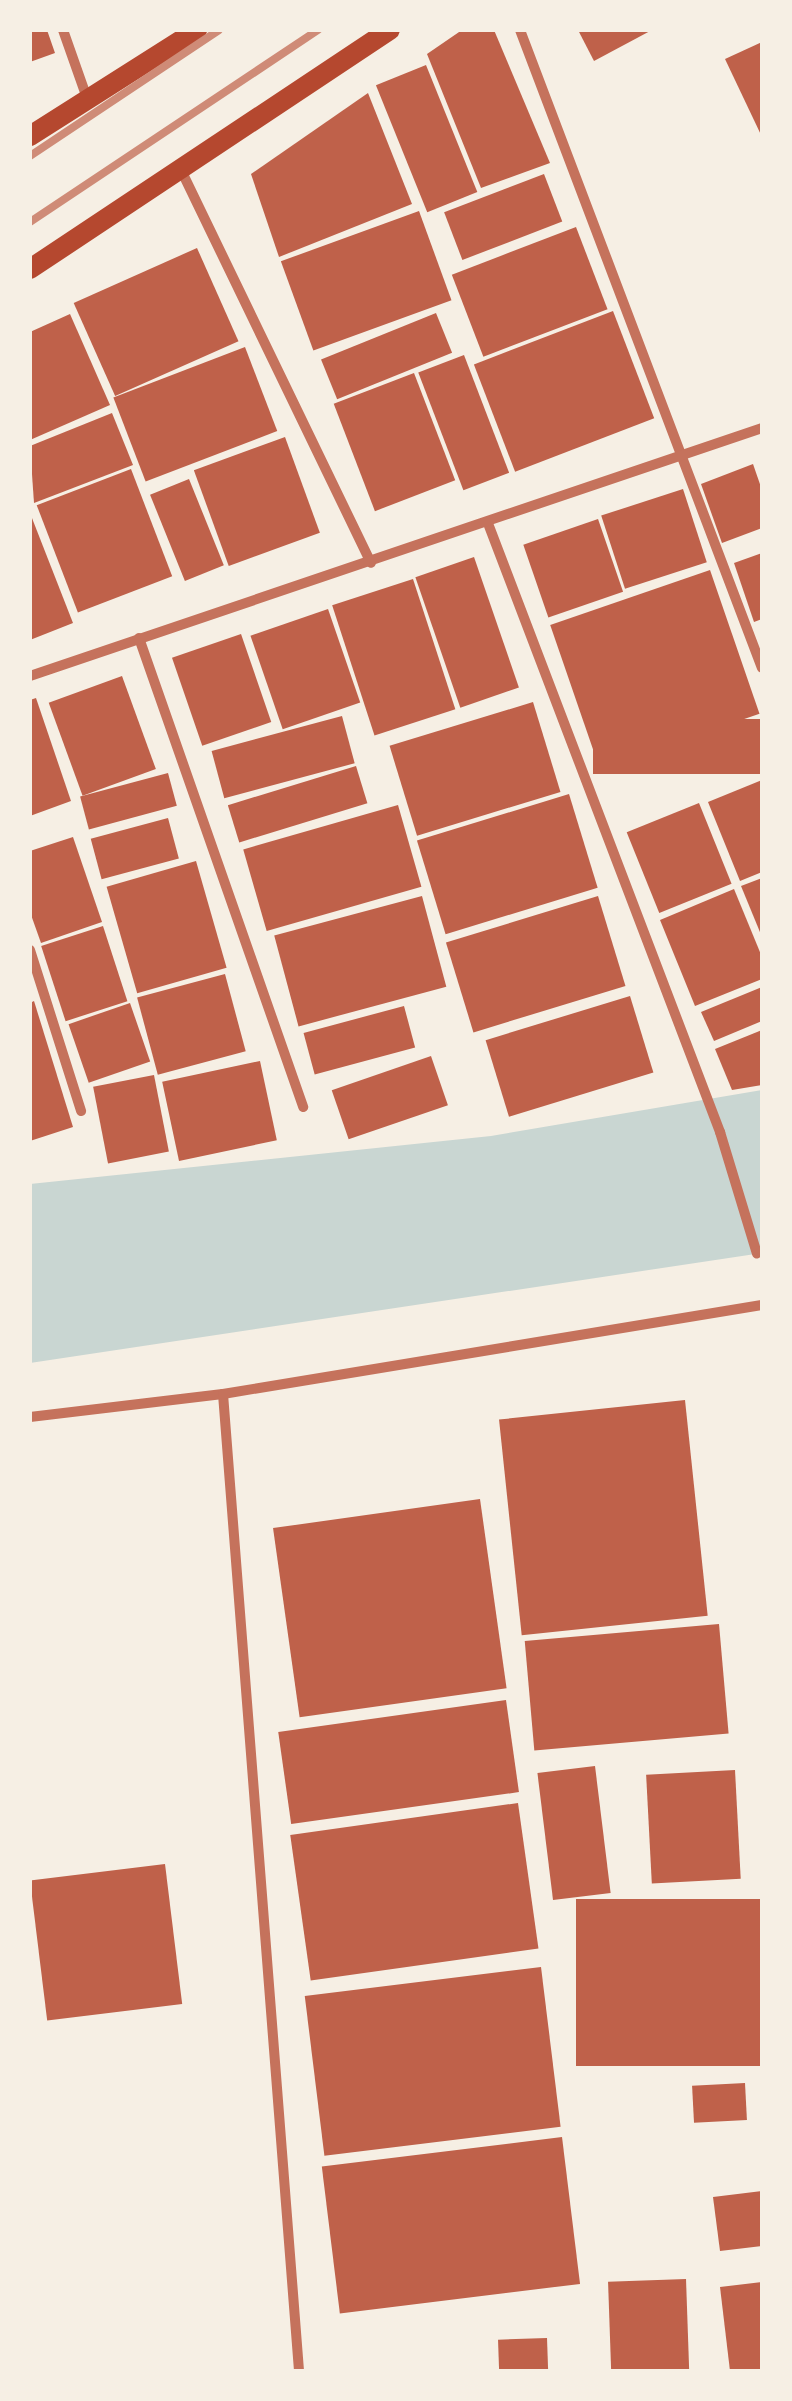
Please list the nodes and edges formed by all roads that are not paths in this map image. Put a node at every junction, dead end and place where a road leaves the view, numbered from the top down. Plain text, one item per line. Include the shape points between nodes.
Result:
1 (62, 30) edge
2 (197, 30) edge
3 (390, 30) edge
4 (520, 30) edge
5 (87, 98) junction
6 (30, 136) edge
7 (182, 172) junction
8 (30, 269) edge
9 (762, 428) edge
10 (682, 456) junction
11 (489, 526) junction
12 (371, 563) junction
13 (139, 638) junction
14 (762, 668) edge
15 (30, 676) edge
16 (30, 950) edge
17 (302, 1107) dead end
18 (81, 1111) dead end
19 (757, 1254) dead end
20 (762, 1306) edge
21 (224, 1394) junction
22 (30, 1417) edge
23 (299, 2371) edge

1 - 5 street
2 - 5 main road
3 - 7 main road
4 - 10 street
5 - 6 main road
7 - 8 main road
7 - 12 street
9 - 10 street
10 - 11 street
10 - 14 street
11 - 12 street
11 - 19 street via 720,1132
12 - 13 street
13 - 15 street
13 - 17 street
16 - 18 street
20 - 21 street
21 - 22 street
21 - 23 street

